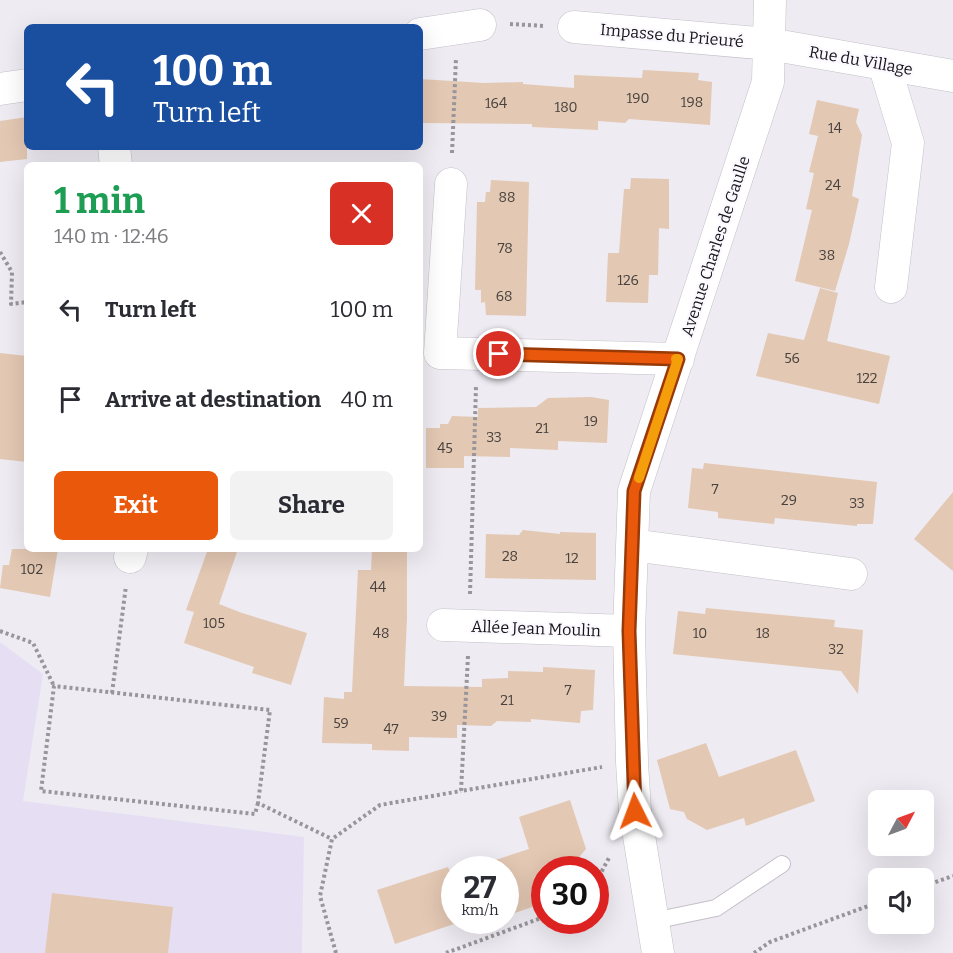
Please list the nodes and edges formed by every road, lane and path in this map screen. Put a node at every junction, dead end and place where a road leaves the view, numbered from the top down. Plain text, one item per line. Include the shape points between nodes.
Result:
1 (770, 0) edge
2 (469, 27) junction
3 (574, 27) joint
4 (423, 33) edge
5 (769, 44) junction
6 (884, 64) junction
7 (953, 76) edge
8 (24, 85) edge
9 (0, 89) edge
10 (451, 184) joint
11 (0, 252) edge
12 (891, 287) dead end
13 (24, 302) edge
14 (477, 354) junction
15 (678, 359) junction
16 (632, 545) junction
17 (131, 553) edge
18 (851, 574) dead end
19 (456, 625) junction
20 (0, 631) edge
21 (629, 631) junction
22 (54, 686) junction
23 (112, 693) junction
24 (632, 762) junction
25 (461, 790) junction
26 (258, 803) junction
27 (332, 839) junction
28 (782, 864) dead end
29 (953, 876) edge
30 (934, 883) edge
31 (868, 906) edge
32 (652, 921) junction
33 (531, 922) edge
34 (336, 953) edge
35 (446, 953) edge
36 (658, 953) edge
37 (754, 953) edge

1 - 5 street, Avenue Charles de Gaulle
2 - 3 path
2 - 4 street
2 - 10 path
3 - 5 street, Impasse du Prieuré
5 - 6 street, Rue du Village
5 - 15 street, Avenue Charles de Gaulle via 768,81
6 - 7 street, Rue du Village
6 - 12 street via 908,143
8 - 9 street
10 - 14 street via 440,353
11 - 13 path via 12,272 11,304
14 - 15 street
14 - 19 path
15 - 16 street, Avenue Charles de Gaulle via 634,491
16 - 18 street
16 - 21 street, Avenue Charles de Gaulle
17 - 23 path
19 - 21 street, Allée Jean Moulin
19 - 25 path
20 - 22 path via 33,643
21 - 24 street, Avenue Charles de Gaulle
22 - 23 path
22 - 26 path via 41,791 255,814
23 - 26 path via 270,710
24 - 25 path
24 - 32 street, Avenue Charles de Gaulle via 635,811
25 - 27 path via 380,805
26 - 27 path
27 - 34 path via 320,896
28 - 32 lane via 716,908
29 - 30 path
31 - 37 path via 770,942
32 - 36 street, Avenue Charles de Gaulle
33 - 35 path

